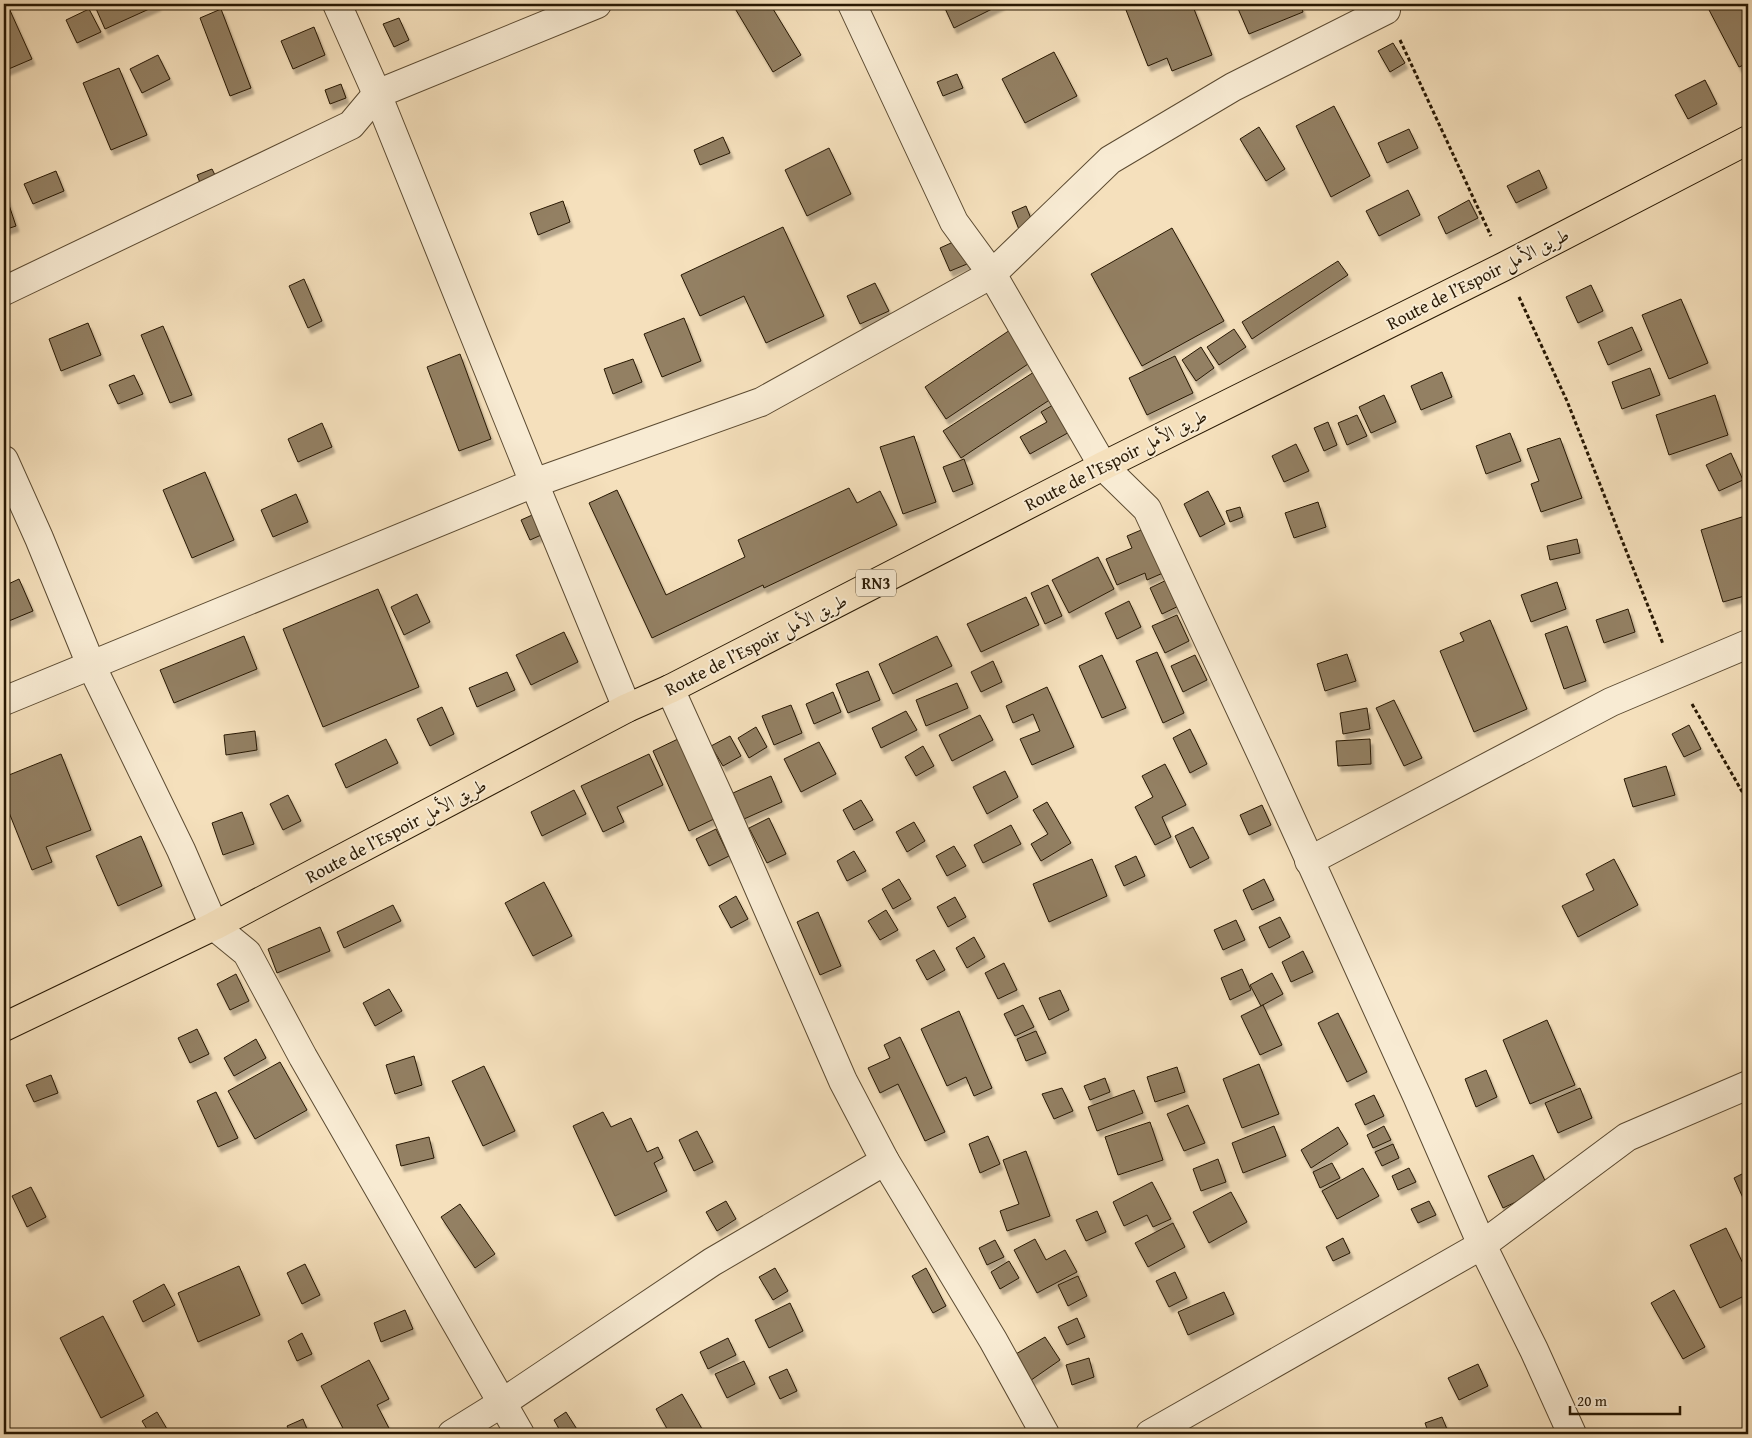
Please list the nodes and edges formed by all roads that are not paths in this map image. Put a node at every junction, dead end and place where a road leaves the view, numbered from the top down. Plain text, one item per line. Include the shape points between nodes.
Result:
1 (337, 4) edge
2 (597, 4) edge
3 (852, 4) edge
4 (1386, 10) road end
5 (377, 94) junction
6 (1748, 140) edge
7 (992, 274) junction
8 (4, 291) edge
9 (4, 460) edge
10 (1103, 466) junction
11 (534, 483) junction
12 (1748, 644) edge
13 (91, 664) junction
14 (670, 689) junction
15 (4, 700) edge
16 (628, 708) junction
17 (1309, 861) junction
18 (214, 926) junction
19 (4, 1027) edge
20 (1748, 1085) edge
21 (885, 1160) junction
22 (1482, 1245) junction
23 (502, 1403) junction
24 (452, 1434) edge
25 (520, 1434) edge
26 (1045, 1434) edge
27 (1150, 1434) edge
28 (1572, 1434) edge

1 - 5 street
2 - 5 street
3 - 7 street via 954,222
4 - 7 street via 1233,87 1110,160
5 - 8 street via 351,125
5 - 11 street
6 - 10 highway, Route de l’Espoir طريق الأمل / RN3 via 1505,266
7 - 10 street
7 - 11 street via 762,402
9 - 13 street
10 - 14 highway, Route de l’Espoir طريق الأمل / RN3
10 - 17 street via 1147,509
11 - 13 street
11 - 16 street
12 - 17 street via 1611,702
13 - 15 street
13 - 18 street
14 - 16 highway, Route de l’Espoir طريق الأمل / RN3
14 - 21 street via 843,1081
16 - 18 highway, Route de l’Espoir طريق الأمل / RN3
17 - 22 street
18 - 19 highway, Route de l’Espoir طريق الأمل / RN3
18 - 23 street via 247,953 303,1058
20 - 22 street via 1627,1137
21 - 23 street via 712,1262
21 - 26 street
22 - 27 street
22 - 28 street
23 - 24 street
23 - 25 street

